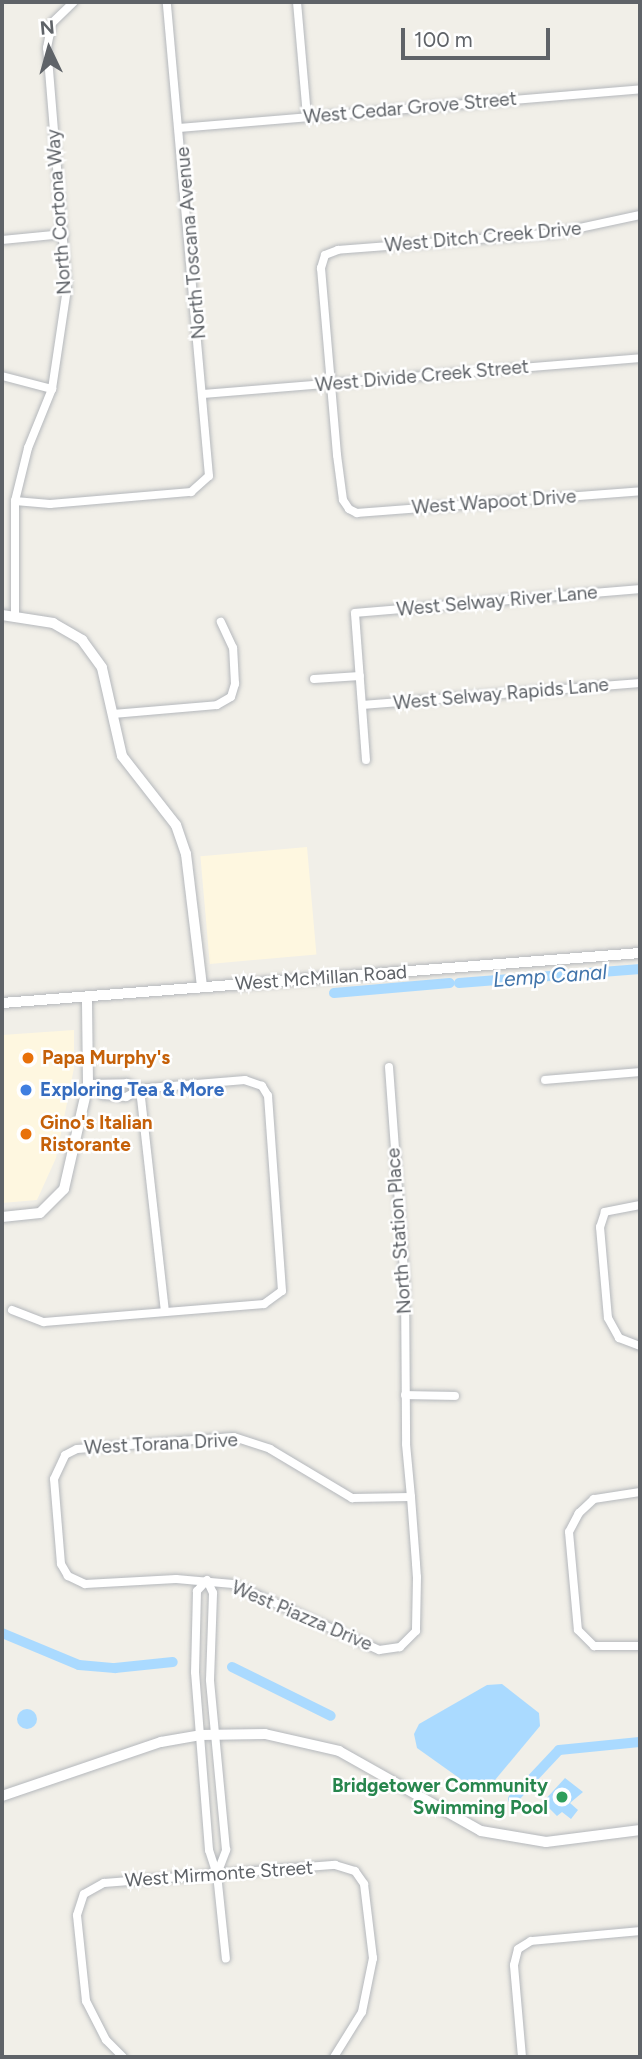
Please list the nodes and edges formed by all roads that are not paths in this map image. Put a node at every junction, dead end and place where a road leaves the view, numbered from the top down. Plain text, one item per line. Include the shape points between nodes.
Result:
1 (74, 2) edge
2 (167, 2) edge
3 (297, 2) edge
4 (640, 89) edge
5 (307, 117) junction
6 (180, 128) junction
7 (640, 215) edge
8 (64, 234) junction
9 (2, 240) edge
10 (640, 358) edge
11 (2, 376) edge
12 (332, 384) junction
13 (52, 389) junction
14 (204, 394) junction
15 (640, 491) edge
16 (15, 501) junction
17 (640, 589) edge
18 (2, 615) edge
19 (15, 615) junction
20 (221, 622) dead end
21 (360, 676) junction
22 (314, 679) dead end
23 (640, 683) edge
24 (362, 705) junction
25 (113, 714) junction
26 (366, 760) dead end
27 (640, 953) edge
28 (202, 987) junction
29 (87, 997) junction
30 (2, 1003) edge
31 (389, 1067) dead end
32 (640, 1072) edge
33 (545, 1080) dead end
34 (88, 1084) junction
35 (140, 1089) junction
36 (640, 1205) edge
37 (2, 1217) edge
38 (12, 1310) dead end
39 (165, 1312) junction
40 (640, 1346) edge
41 (405, 1395) junction
42 (455, 1396) dead end
43 (640, 1492) edge
44 (411, 1497) junction
45 (68, 1576) joint
46 (207, 1580) junction
47 (410, 1640) joint
48 (640, 1646) edge
49 (215, 1734) junction
50 (200, 1735) junction
51 (2, 1796) edge
52 (640, 1830) edge
53 (217, 1874) junction
54 (640, 1931) edge
55 (226, 1959) dead end
56 (123, 2057) edge
57 (334, 2057) edge
58 (522, 2057) edge

1 - 8 street, North Cortona Way via 52,23 47,48
2 - 6 street, North Toscana Avenue
3 - 5 street
4 - 5 street, West Cedar Grove Street
5 - 6 street, West Cedar Grove Street
6 - 14 street, North Toscana Avenue
7 - 12 street, West Ditch Creek Drive via 557,233 338,250 325,255 321,268
8 - 9 street
8 - 13 street, North Cortona Way via 67,289
10 - 12 street, West Divide Creek Street
11 - 13 street
12 - 14 street, West Divide Creek Street
12 - 15 street, West Wapoot Drive via 343,500 357,513
13 - 16 street, North Cortona Way via 28,448
14 - 16 street, North Toscana Avenue via 210,468 205,483 191,492 50,504
16 - 19 street, North Cortona Way
17 - 21 street, West Selway River Lane via 355,613
18 - 19 street
19 - 25 street via 52,623 82,640 102,668
20 - 25 street via 233,648 231,698 217,705
21 - 22 street
21 - 24 street
23 - 24 street, West Selway Rapids Lane
24 - 26 street
25 - 28 street via 122,756 176,825 186,854
27 - 28 street, West McMillan Road
28 - 29 street, West McMillan Road
29 - 30 street, West McMillan Road
29 - 34 street
31 - 41 street, North Station Place via 405,1283
32 - 33 street
34 - 35 street via 127,1083
34 - 35 street via 103,1095 126,1097
34 - 37 street via 64,1189 40,1213
35 - 39 street
35 - 39 street via 245,1080 262,1086 268,1096 282,1283 277,1298 264,1304
36 - 40 street via 605,1212 600,1227 608,1318 619,1338
38 - 39 street via 44,1322
41 - 42 street
41 - 44 street, North Station Place
43 - 48 street via 604,1495 587,1504 569,1532 576,1622 584,1639 608,1649
44 - 45 street, West Torana Drive via 352,1498 270,1449 234,1437 77,1449 65,1455 54,1479 61,1564
44 - 47 street, North Station Place via 419,1620
45 - 46 street, West Piazza Drive via 85,1584
46 - 47 street, West Piazza Drive via 247,1589 368,1647 389,1650
46 - 49 street via 213,1593 210,1668
46 - 50 street via 197,1591 194,1629
49 - 50 street
49 - 52 street via 265,1734 339,1751 481,1830 516,1839 547,1842
49 - 53 street via 226,1850
50 - 51 street via 139,1748
50 - 53 street via 209,1850
53 - 55 street
53 - 56 street, West Mirmonte Street via 104,1883 84,1894 77,1915 86,2001 106,2039
53 - 57 street, West Mirmonte Street via 335,1865 355,1871 364,1884 372,1969 362,2012
54 - 58 street via 531,1941 518,1949 514,1965

